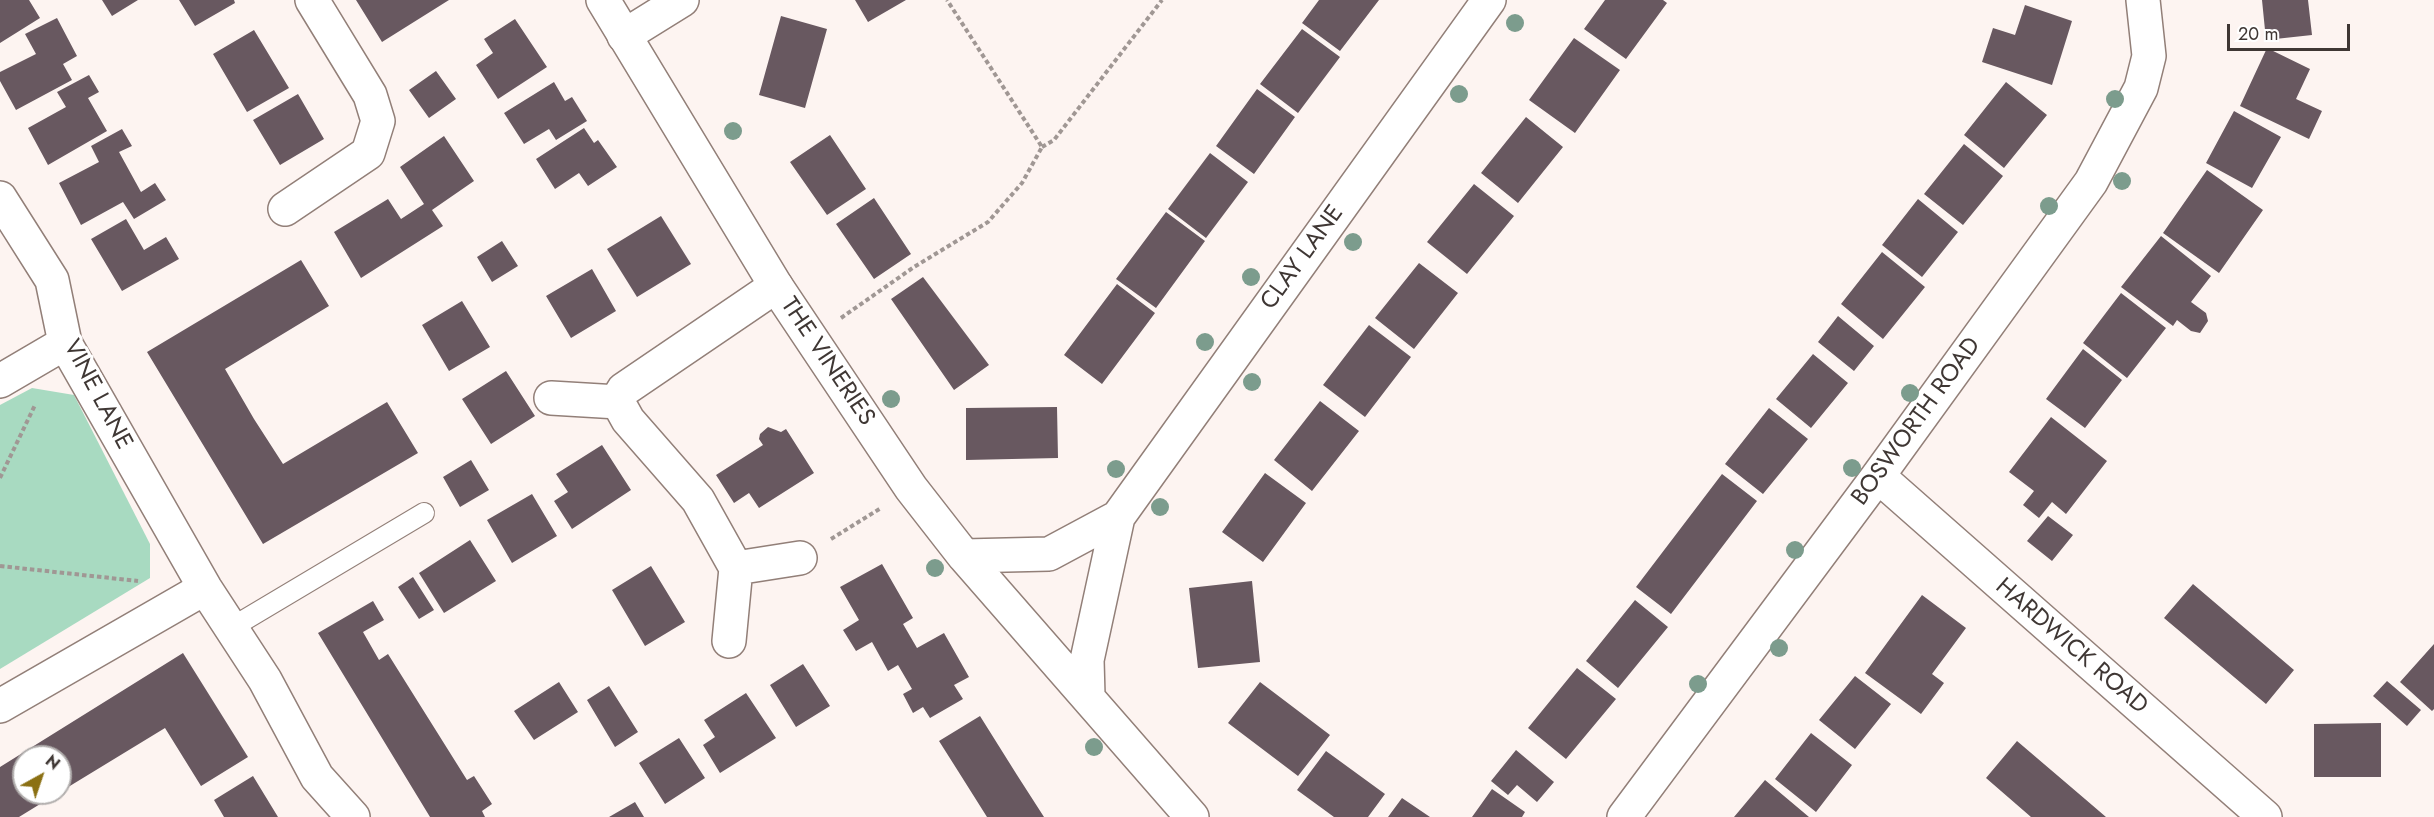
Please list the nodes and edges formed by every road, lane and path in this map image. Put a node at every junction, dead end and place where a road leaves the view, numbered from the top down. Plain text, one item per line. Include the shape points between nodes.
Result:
1 (312, 0) edge
2 (603, 0) edge
3 (682, 0) edge
4 (947, 0) edge
5 (1162, 0) edge
6 (1489, 0) edge
7 (2143, 0) edge
8 (624, 36) junction
9 (1042, 147) junction
10 (0, 198) edge
11 (285, 209) dead end
12 (776, 286) junction
13 (812, 339) junction
14 (65, 343) junction
15 (0, 381) edge
16 (40, 395) dead end
17 (550, 398) dead end
18 (618, 402) junction
19 (1878, 476) junction
20 (0, 478) edge
21 (911, 488) junction
22 (424, 513) dead end
23 (1118, 517) junction
24 (964, 556) junction
25 (800, 558) joint
26 (0, 566) edge
27 (736, 568) junction
28 (148, 582) dead end
29 (205, 588) junction
30 (231, 628) junction
31 (729, 641) dead end
32 (1088, 696) junction
33 (0, 706) edge
34 (353, 817) edge
35 (1192, 817) edge
36 (1624, 817) edge
37 (2265, 817) edge

1 - 11 street via 370,95 378,121 368,153
2 - 8 street, THE VINERIES
3 - 8 street
4 - 9 path
5 - 9 path via 1054,140
6 - 23 street, CLAY LANE
7 - 19 street, BOSWORTH ROAD via 2149,56 2129,115 2091,182
8 - 12 street, THE VINERIES
9 - 13 path via 1022,183 987,222 914,267
10 - 14 street, VINE LANE via 52,280
12 - 13 street, THE VINERIES
12 - 18 street via 623,390
13 - 21 street, THE VINERIES
14 - 15 street
14 - 29 street, VINE LANE
16 - 20 path
17 - 18 street
18 - 27 street via 628,420 698,500
19 - 36 street, BOSWORTH ROAD
19 - 37 street, HARDWICK ROAD
21 - 24 street, THE VINERIES
21 - 25 path
22 - 30 lane
23 - 24 street, CLAY LANE via 1049,554
23 - 32 street, CLAY LANE via 1087,660
24 - 32 street, THE VINERIES
25 - 27 street
26 - 28 path
27 - 31 street
29 - 30 street, VINE LANE
29 - 33 street
30 - 34 street, VINE LANE via 265,680 317,777
32 - 35 street

